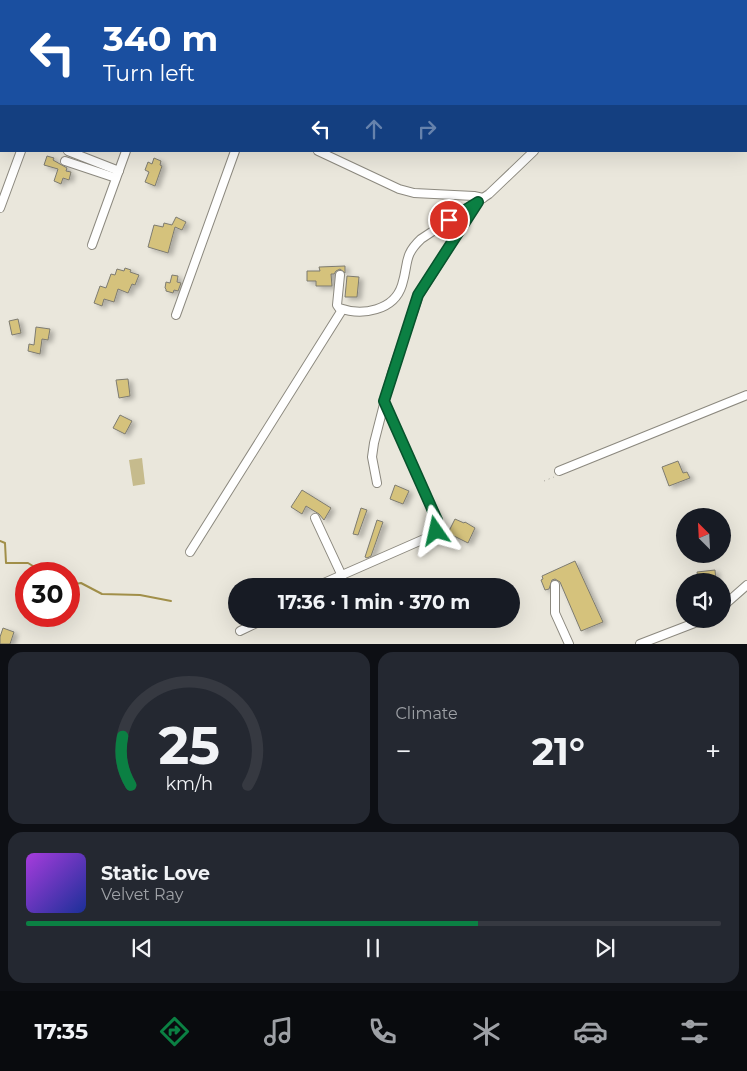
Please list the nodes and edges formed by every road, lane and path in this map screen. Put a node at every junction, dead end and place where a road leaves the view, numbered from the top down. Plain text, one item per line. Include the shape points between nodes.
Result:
1 (21, 152) edge
2 (70, 152) edge
3 (126, 152) edge
4 (235, 152) edge
5 (320, 152) edge
6 (533, 152) edge
7 (64, 161) dead end
8 (118, 174) junction
9 (480, 200) junction
10 (0, 208) edge
11 (92, 245) dead end
12 (340, 275) dead end
13 (342, 310) junction
14 (176, 315) dead end
15 (747, 395) edge
16 (384, 401) junction
17 (559, 471) dead end
18 (378, 482) dead end
19 (315, 518) dead end
20 (190, 552) dead end
21 (342, 576) junction
22 (337, 578) edge
23 (555, 585) dead end
24 (747, 585) edge
25 (731, 599) edge
26 (248, 628) edge
27 (682, 628) edge
28 (240, 632) dead end
29 (569, 644) edge
30 (640, 644) edge

1 - 10 street
2 - 8 street
3 - 8 street
4 - 14 street
5 - 9 street via 414,194 474,196
6 - 9 street
7 - 8 street
8 - 11 street
9 - 13 street via 413,247 402,286 391,302 364,312
9 - 16 street via 418,295
12 - 13 street via 337,305
13 - 20 street
15 - 17 street
16 - 18 street via 372,457
16 - 21 street via 437,520 436,531
19 - 21 street
21 - 22 street
23 - 29 street via 555,613
24 - 25 street
26 - 28 street
27 - 30 street

